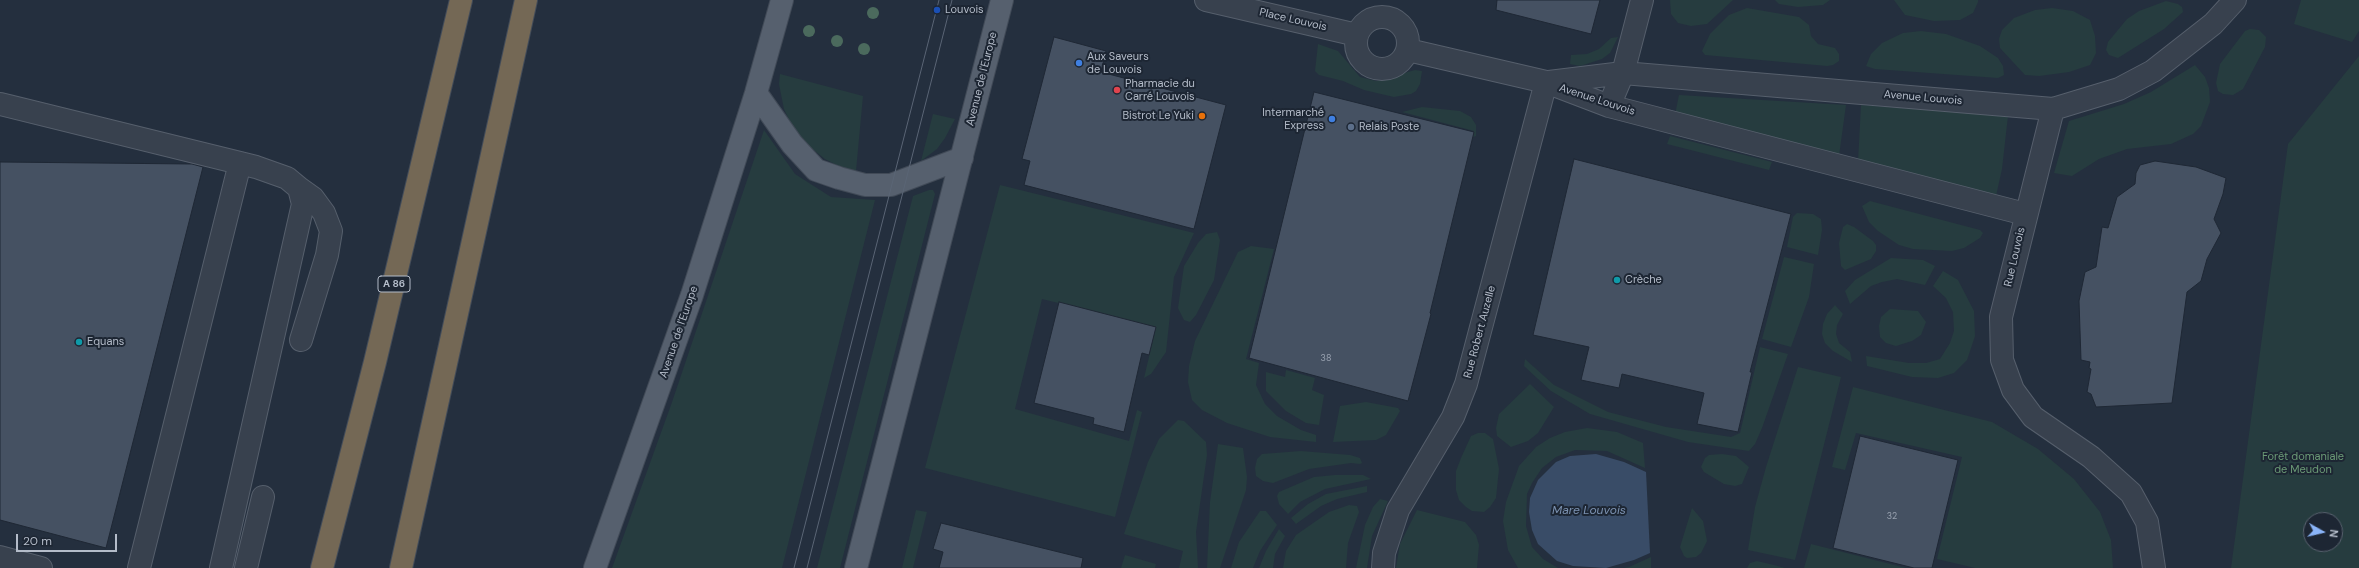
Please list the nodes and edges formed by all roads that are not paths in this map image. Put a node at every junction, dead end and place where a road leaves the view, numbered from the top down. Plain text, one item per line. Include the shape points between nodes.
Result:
1 (461, 0) edge
2 (526, 0) edge
3 (782, 0) edge
4 (1002, 0) edge
5 (1206, 0) edge
6 (1642, 0) edge
7 (2235, 0) edge
8 (1357, 35) junction
9 (1408, 50) junction
10 (1623, 73) junction
11 (1546, 82) junction
12 (756, 93) junction
13 (0, 104) edge
14 (1609, 106) junction
15 (2053, 109) junction
16 (962, 158) junction
17 (240, 163) junction
18 (299, 188) junction
19 (2025, 214) junction
20 (301, 340) dead end
21 (263, 497) dead end
22 (0, 557) edge
23 (2155, 565) edge
24 (42, 568) edge
25 (139, 568) edge
26 (221, 568) edge
27 (246, 568) edge
28 (322, 568) edge
29 (401, 568) edge
30 (595, 568) edge
31 (856, 568) edge
32 (1383, 568) edge

1 - 28 highway, A 86 via 375,362
2 - 29 highway
3 - 12 main road, Avenue de l'Europe
4 - 16 main road, Avenue de l'Europe
5 - 8 street, Place Louvois
6 - 10 street
7 - 15 street via 2213,24 2153,71 2119,89
8 - 9 street via 1368,21 1385,16 1394,19 1404,28
8 - 9 street via 1356,43 1361,59 1375,68 1384,69 1399,64
9 - 11 street
10 - 11 street, Avenue Louvois
10 - 14 street
10 - 15 street, Avenue Louvois
11 - 14 street, Avenue Louvois
11 - 32 street, Rue Robert Auzelle via 1466,384 1453,417 1398,510 1384,553
12 - 16 main road via 792,144 816,170 839,178 865,185 892,185
12 - 30 main road, Avenue de l'Europe via 692,296
13 - 17 street
14 - 19 street, Avenue Louvois
15 - 19 street, Rue Louvois
16 - 31 main road, Avenue de l'Europe
17 - 18 street via 287,178
17 - 25 street
18 - 20 street via 313,198 324,213 331,231 327,255
18 - 26 street via 303,204
19 - 23 street, Rue Louvois via 2001,317 2002,360 2013,390 2033,417 2091,457 2131,493 2147,522
21 - 27 street
22 - 24 street

